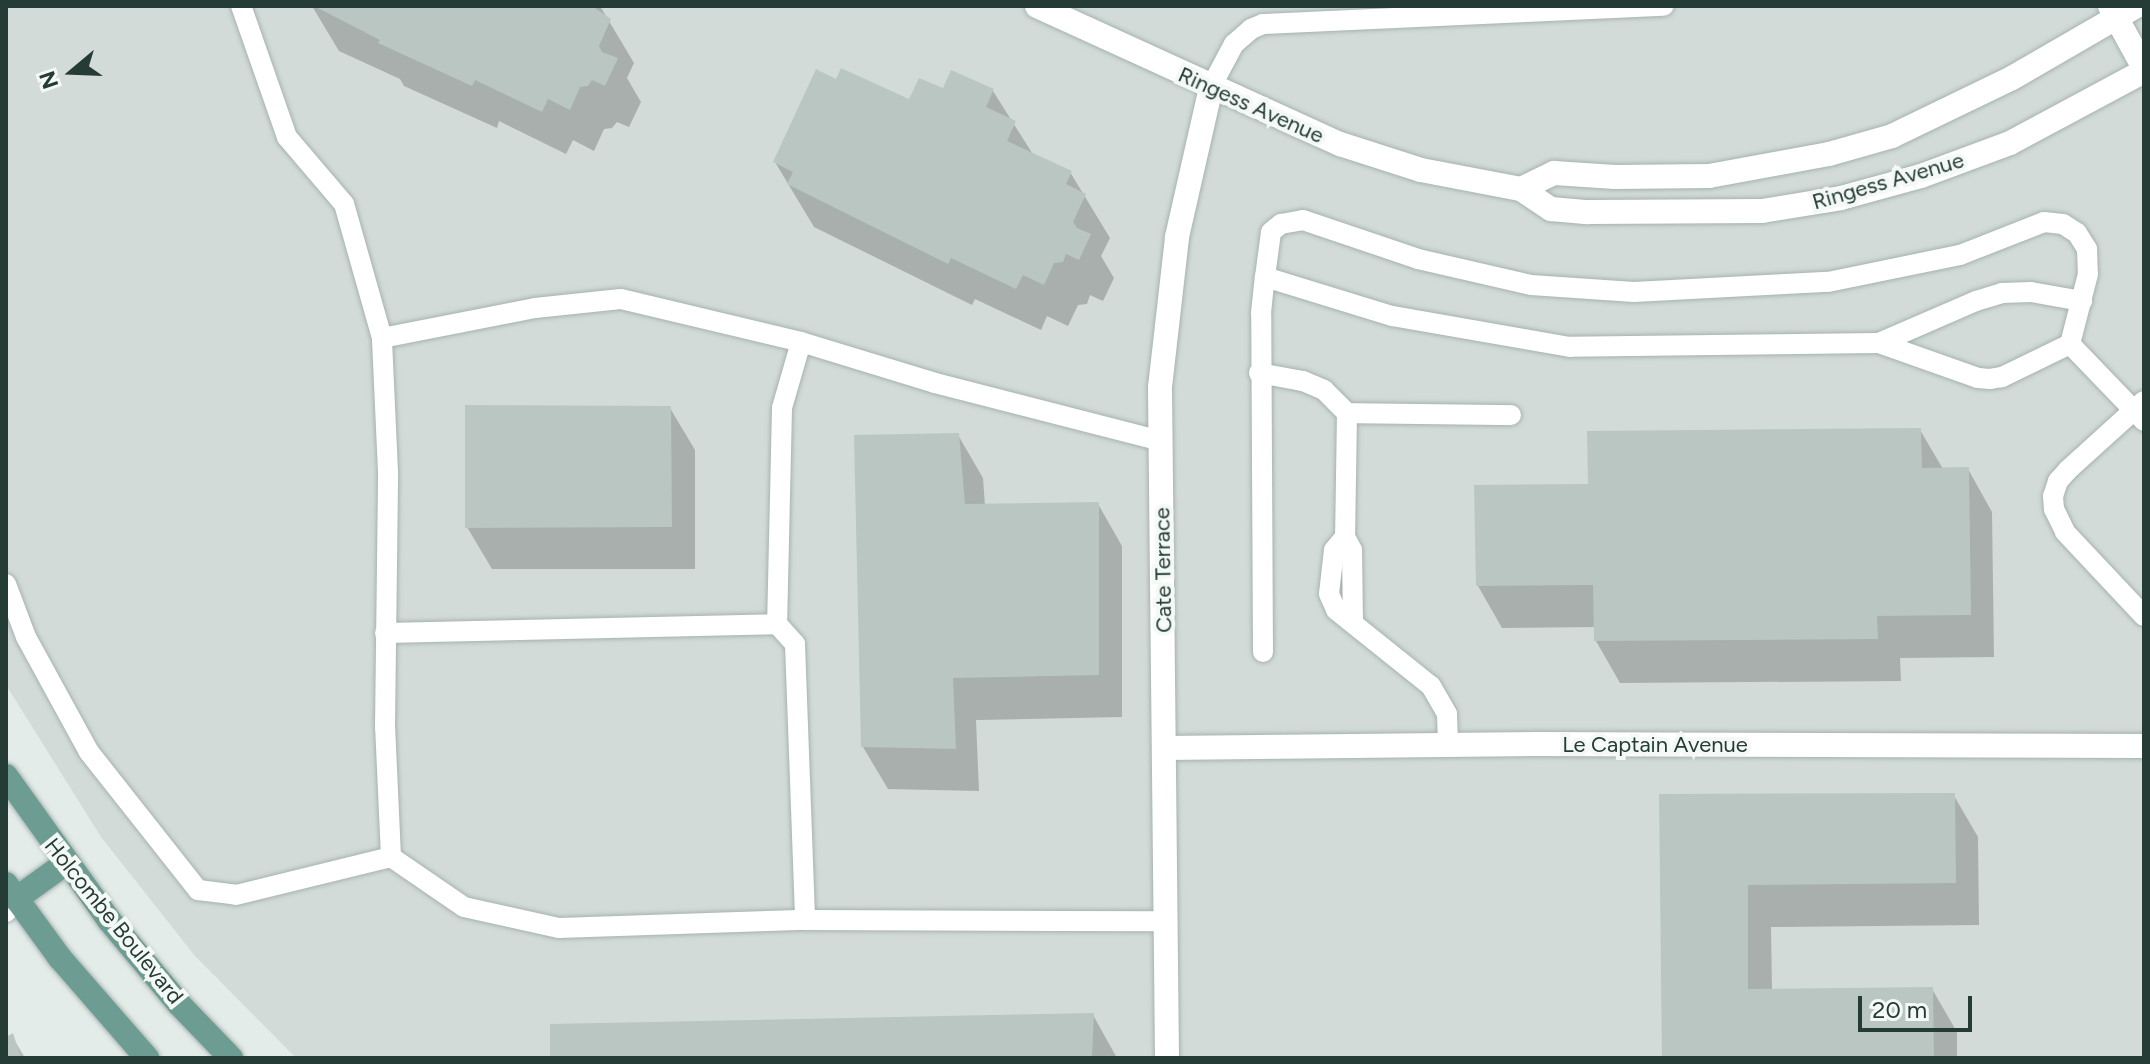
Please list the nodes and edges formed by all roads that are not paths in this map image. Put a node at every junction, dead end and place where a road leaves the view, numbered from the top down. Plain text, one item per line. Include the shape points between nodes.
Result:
1 (241, 6) edge
2 (1037, 6) edge
3 (1664, 6) edge
4 (2120, 10) edge
5 (1374, 12) edge
6 (2144, 69) edge
7 (1211, 87) junction
8 (1521, 189) junction
9 (1265, 277) junction
10 (2082, 301) junction
11 (382, 338) junction
12 (801, 342) junction
13 (1879, 343) junction
14 (2070, 344) junction
15 (1259, 373) junction
16 (2140, 411) edge
17 (1347, 413) junction
18 (1511, 415) dead end
19 (1161, 441) junction
20 (6, 584) edge
21 (2144, 616) edge
22 (777, 624) junction
23 (385, 633) junction
24 (1263, 652) dead end
25 (1448, 745) junction
26 (2144, 746) edge
27 (1165, 748) junction
28 (6, 776) edge
29 (391, 857) junction
30 (66, 863) junction
31 (8, 899) edge
32 (805, 920) junction
33 (1165, 921) junction
34 (226, 1056) edge
35 (147, 1058) edge
36 (1167, 1058) edge

1 - 11 lane via 287,137 344,204
2 - 7 street, Ringess Avenue
3 - 5 lane
4 - 6 street
4 - 8 street, Ringess Avenue via 2012,78 1892,136 1829,154 1709,176 1554,173
5 - 7 lane via 1251,29 1234,44
6 - 8 street, Ringess Avenue via 2010,143 1841,198 1762,211 1631,213 1551,209
7 - 8 street, Ringess Avenue via 1381,159
7 - 19 street, Cate Terrace via 1177,237 1160,387
9 - 10 lane via 1271,232 1292,220 1418,259 1531,285 1634,292 1828,282 1960,255 2044,222 2063,224 2087,249
9 - 13 lane via 1392,316 1570,347
9 - 15 lane
10 - 13 lane via 2002,293
10 - 14 lane
11 - 12 lane via 535,308 621,299
11 - 23 lane via 388,472
12 - 19 lane via 935,383
12 - 22 lane via 782,408
13 - 14 lane via 1990,379
14 - 16 lane
15 - 17 lane via 1324,390
15 - 24 lane
16 - 21 lane via 2068,470 2053,496 2065,532
17 - 18 lane
17 - 25 lane via 1345,537 1352,550 1353,622 1431,686 1447,714
19 - 27 street, Cate Terrace
20 - 29 lane via 26,637 89,752 198,890 236,895
22 - 23 lane
22 - 32 lane via 795,644
23 - 29 lane
25 - 26 street, Le Captain Avenue
25 - 27 street, Le Captain Avenue
27 - 33 street, Cate Terrace
28 - 30 main road, Holcombe Boulevard
29 - 32 lane via 464,907 559,928
30 - 31 main road
30 - 34 main road, Holcombe Boulevard
31 - 35 main road
32 - 33 lane
33 - 36 street, Cate Terrace

